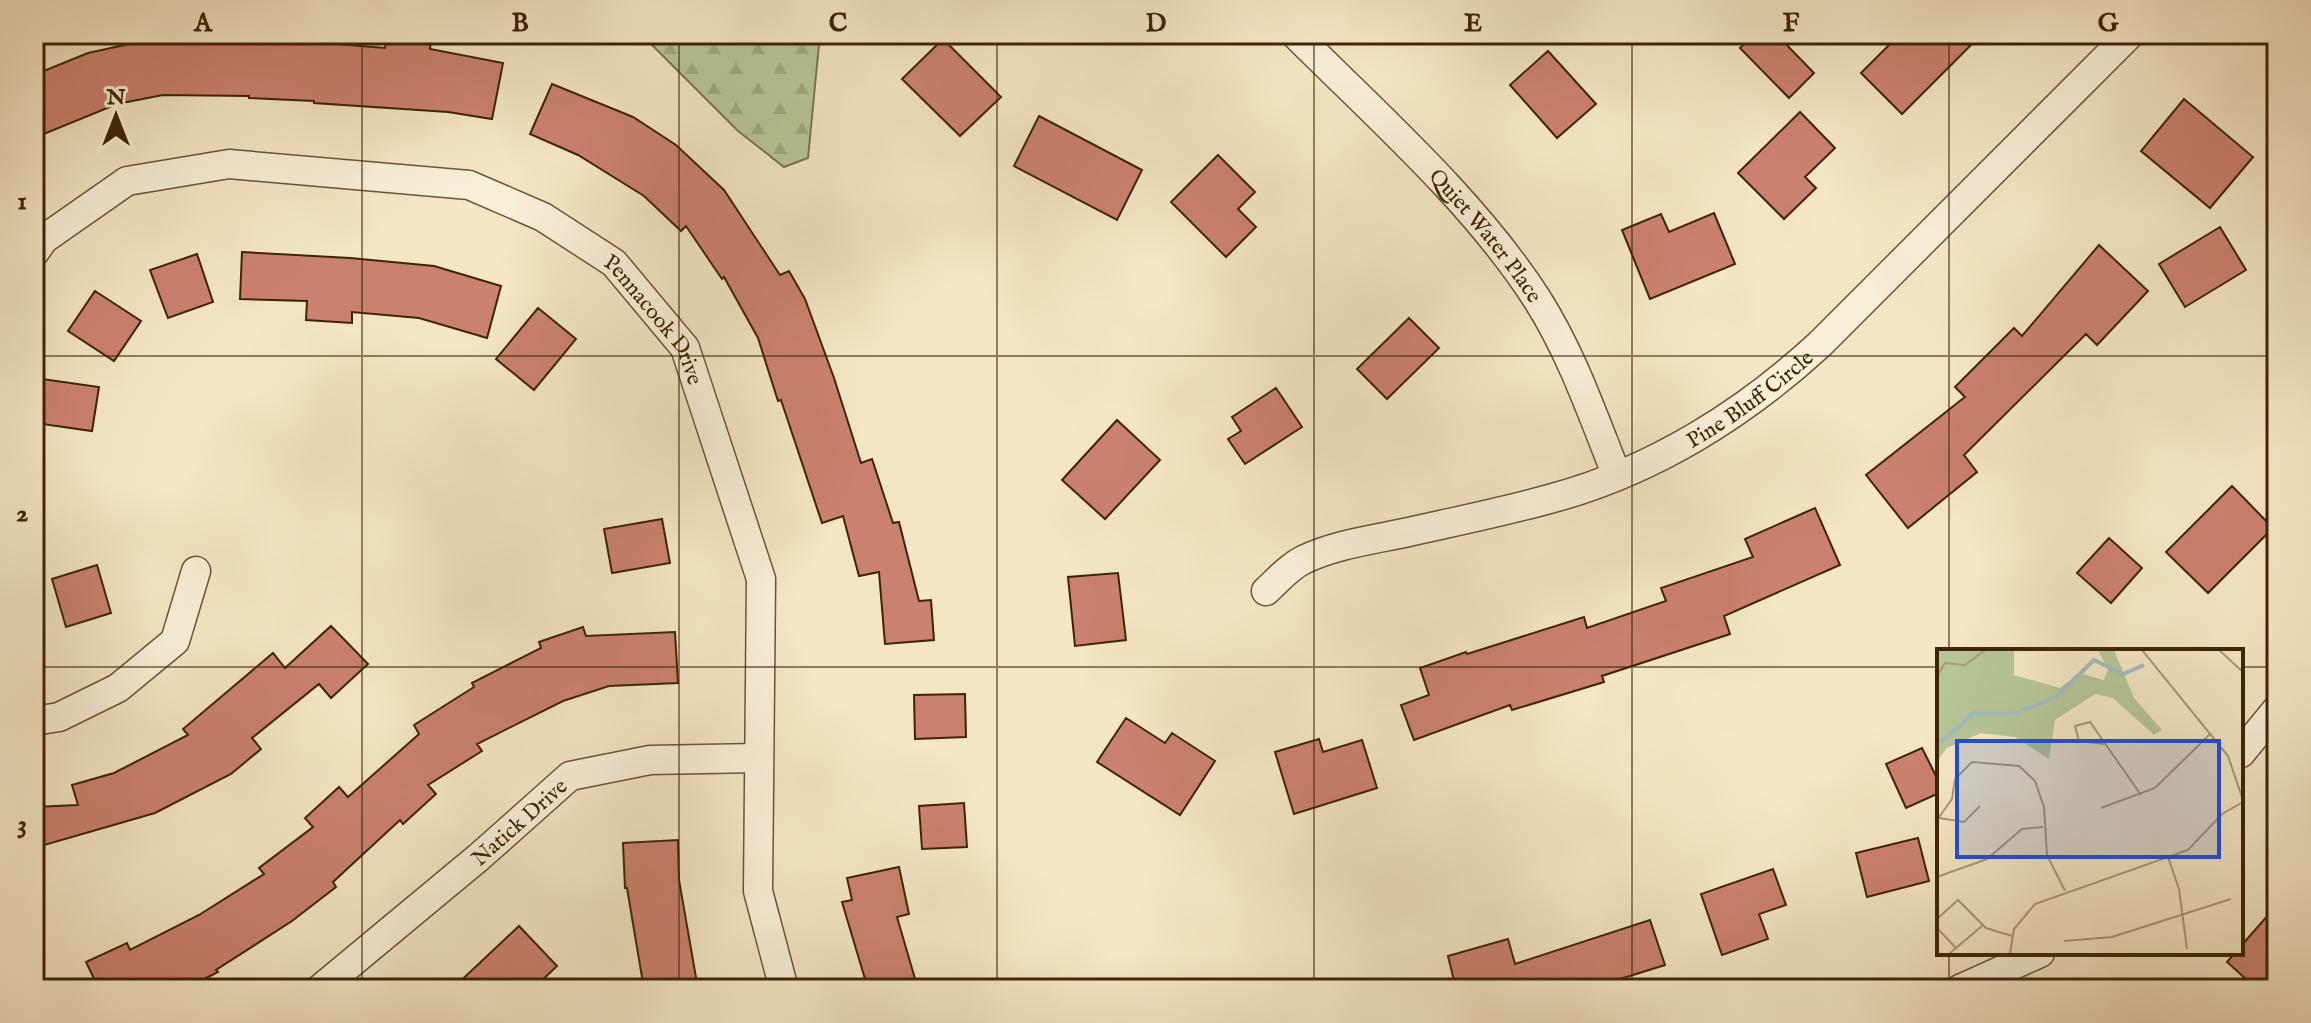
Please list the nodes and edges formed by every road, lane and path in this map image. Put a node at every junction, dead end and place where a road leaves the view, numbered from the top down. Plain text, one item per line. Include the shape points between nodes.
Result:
1 (1295, 34) edge
2 (2130, 34) edge
3 (34, 253) edge
4 (1617, 476) junction
5 (196, 571) dead end
6 (1266, 591) dead end
7 (2277, 709) edge
8 (34, 721) edge
9 (2243, 751) edge
10 (758, 758) junction
11 (2036, 955) edge
12 (320, 989) edge
13 (784, 989) edge
14 (1960, 989) edge

1 - 4 street, Quiet Water Place via 1446,185 1537,298 1579,379
2 - 4 street, Pine Bluff Circle via 1790,372 1714,426
3 - 10 street, Pennacook Drive via 44,239 127,181 229,164 469,185 543,217 614,263 685,348 761,579
4 - 6 street, Pine Bluff Circle via 1555,498 1346,545 1303,560
5 - 8 street via 175,641 118,688 59,717
7 - 9 street
10 - 12 street, Natick Drive via 650,760 570,776
10 - 13 street, Pennacook Drive via 758,891
11 - 14 street

